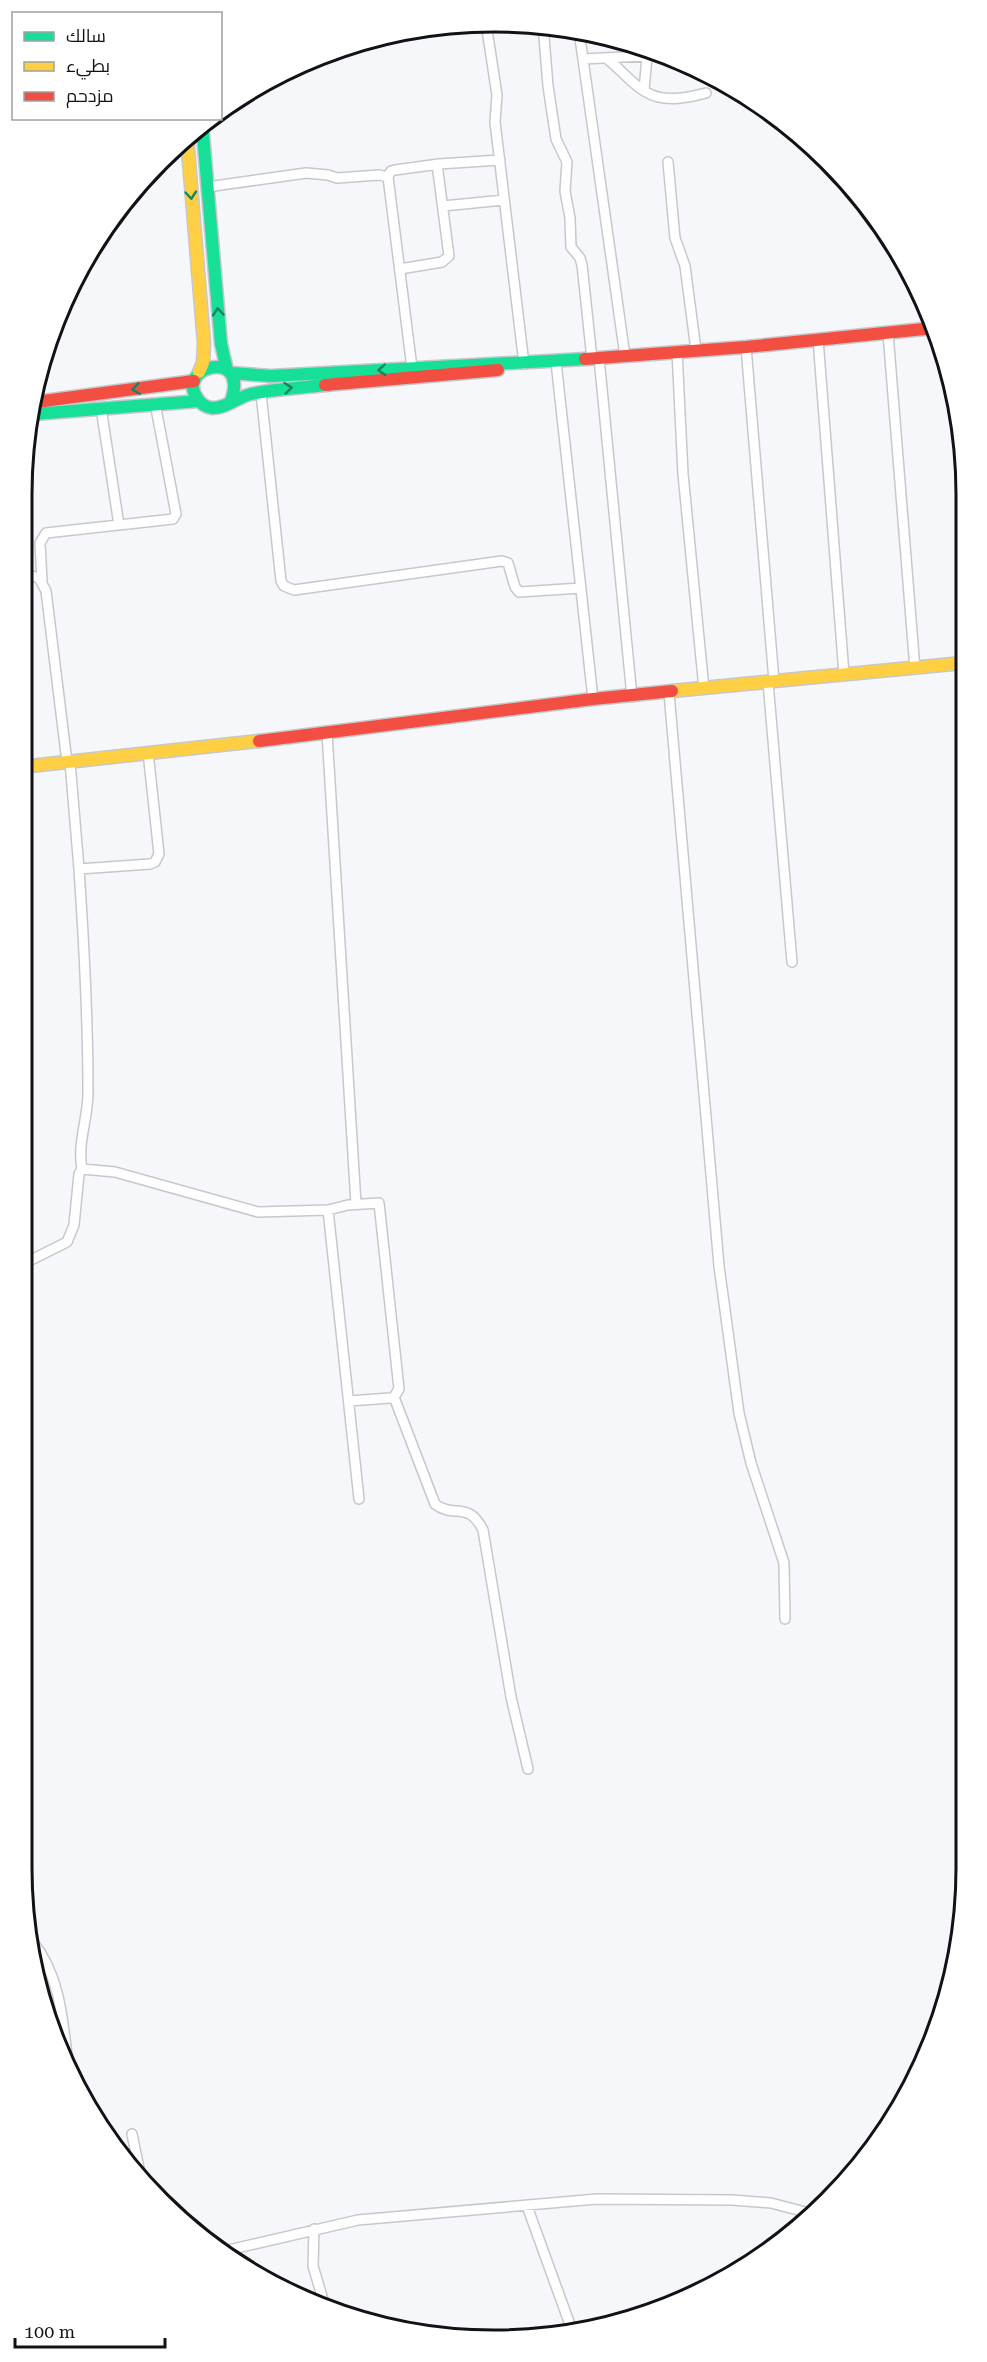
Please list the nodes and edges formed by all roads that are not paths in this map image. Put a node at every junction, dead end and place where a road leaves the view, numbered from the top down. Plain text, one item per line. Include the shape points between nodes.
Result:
1 (487, 32) edge
2 (544, 34) edge
3 (580, 39) edge
4 (643, 56) edge
5 (606, 58) junction
6 (647, 58) edge
7 (583, 59) junction
8 (644, 90) junction
9 (706, 93) dead end
10 (203, 135) edge
11 (188, 147) edge
12 (500, 160) junction
13 (668, 162) dead end
14 (437, 164) junction
15 (388, 177) junction
16 (207, 187) junction
17 (504, 200) junction
18 (443, 206) junction
19 (400, 270) junction
20 (925, 329) edge
21 (888, 333) junction
22 (818, 339) junction
23 (746, 347) junction
24 (696, 350) junction
25 (677, 351) junction
26 (625, 356) junction
27 (596, 358) junction
28 (556, 362) junction
29 (524, 364) junction
30 (412, 368) junction
31 (229, 371) junction
32 (197, 376) junction
33 (261, 393) junction
34 (40, 401) edge
35 (199, 401) junction
36 (231, 401) junction
37 (154, 403) junction
38 (101, 408) junction
39 (38, 414) edge
40 (119, 525) junction
41 (32, 576) edge
42 (42, 581) junction
43 (581, 588) junction
44 (956, 664) edge
45 (915, 669) junction
46 (844, 674) junction
47 (771, 681) junction
48 (704, 689) junction
49 (669, 693) junction
50 (632, 697) junction
51 (593, 699) junction
52 (327, 733) junction
53 (148, 752) junction
54 (69, 762) junction
55 (32, 766) edge
56 (79, 869) junction
57 (792, 962) dead end
58 (82, 1169) junction
59 (356, 1204) junction
60 (328, 1210) junction
61 (32, 1260) edge
62 (394, 1397) junction
63 (349, 1401) junction
64 (359, 1499) dead end
65 (785, 1619) dead end
66 (528, 1768) dead end
67 (38, 1949) edge
68 (63, 2036) edge
69 (132, 2134) dead end
70 (138, 2163) edge
71 (527, 2206) junction
72 (803, 2211) edge
73 (314, 2229) junction
74 (233, 2250) edge
75 (322, 2297) edge
76 (570, 2324) edge

1 - 12 street via 497,95 495,122
2 - 27 street via 556,139 567,162 565,191 571,247 582,265
3 - 7 street
4 - 5 street
5 - 7 street
5 - 8 street
6 - 8 street
7 - 26 street
8 - 9 street via 676,99
10 - 16 main road
11 -> 32 main road via 204,343 203,363
12 - 14 street
12 - 17 street
13 - 24 street via 675,238 685,266
14 - 15 street via 391,171
14 - 18 street
15 - 16 street via 337,178 306,173
15 - 19 street
31 -> 16 main road via 221,344
17 - 18 street
17 - 29 street
18 - 19 street via 449,256 442,262
19 - 30 street
20 - 21 main road
21 - 22 main road
21 - 45 street
22 - 23 main road
22 - 46 street
23 - 24 main road
23 - 47 street
24 - 25 main road
25 - 26 main road
25 - 48 street via 683,474
26 - 27 main road
27 - 28 main road
27 - 50 street
28 - 29 main road
28 - 43 street
29 - 30 main road
33 -> 29 main road via 477,374
30 -> 31 main road via 271,376
31 - 32 main road via 216,366 204,368
31 - 36 main road via 236,387
32 -> 34 main road
32 - 35 main road via 195,395
33 - 36 main road
33 - 43 street via 284,586 294,590 502,561 508,563 514,587 519,591
35 - 36 main road via 218,408
35 - 37 main road
37 - 38 main road
37 - 40 street via 176,514 171,520
38 - 39 main road
38 - 40 street
40 - 42 street via 46,533 40,543
41 - 42 street
42 - 54 street
43 - 51 street
44 - 45 main road
45 - 46 main road
46 - 47 main road
47 - 48 main road
47 - 57 street
48 - 49 main road
49 - 50 main road
49 - 65 street via 719,1266 739,1413 784,1563
50 - 51 main road
51 - 52 main road
52 - 53 main road
52 - 59 street
53 - 54 main road
53 - 56 street via 157,860 150,864
54 - 55 main road
54 - 56 street
56 - 58 street via 87,999 88,1101 80,1151
58 - 60 street via 115,1172 258,1212
58 - 61 street via 73,1230 67,1242
59 - 60 street
59 - 62 street via 379,1203 399,1389
60 - 63 street
62 - 63 street
62 - 66 street via 435,1504 472,1514 483,1530
63 - 64 street
67 - 68 street via 54,1977
69 - 70 street
71 - 72 street via 660,2198 771,2203
71 - 73 street via 358,2220
71 - 76 street
73 - 74 street
73 - 75 street via 314,2266

